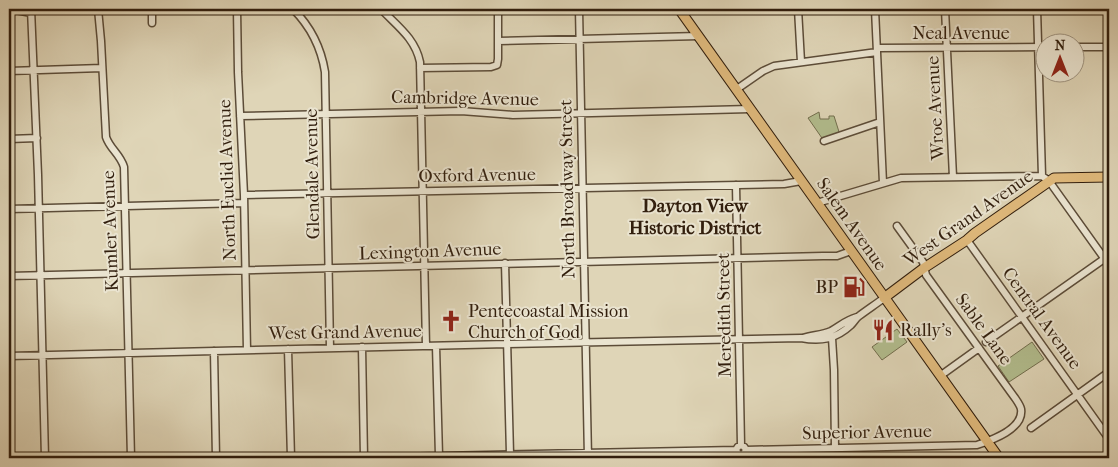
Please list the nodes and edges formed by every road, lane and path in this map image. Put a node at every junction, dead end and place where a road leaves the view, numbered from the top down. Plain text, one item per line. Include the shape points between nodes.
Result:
1 (11, 9) edge
2 (98, 9) edge
3 (152, 9) edge
4 (237, 9) edge
5 (293, 9) edge
6 (381, 9) edge
7 (498, 9) edge
8 (579, 9) edge
9 (679, 9) edge
10 (798, 9) edge
11 (874, 9) edge
12 (945, 9) edge
13 (1037, 9) edge
14 (31, 11) edge
15 (152, 23) dead end
16 (1040, 32) edge
17 (699, 36) junction
18 (579, 39) junction
19 (498, 41) junction
20 (1086, 47) edge
21 (1109, 47) edge
22 (947, 48) junction
23 (1036, 48) edge
24 (877, 50) junction
25 (801, 62) junction
26 (102, 68) junction
27 (420, 68) junction
28 (33, 70) junction
29 (9, 71) edge
30 (1043, 82) edge
31 (737, 89) junction
32 (750, 110) junction
33 (421, 112) junction
34 (580, 113) junction
35 (325, 114) junction
36 (240, 116) junction
37 (880, 122) junction
38 (36, 138) junction
39 (9, 139) edge
40 (824, 141) dead end
41 (953, 177) junction
42 (1109, 177) edge
43 (1045, 178) junction
44 (801, 181) junction
45 (883, 183) junction
46 (736, 184) junction
47 (582, 188) junction
48 (423, 191) junction
49 (327, 193) junction
50 (244, 195) junction
51 (244, 203) junction
52 (817, 204) junction
53 (125, 206) junction
54 (39, 208) junction
55 (9, 209) edge
56 (897, 226) dead end
57 (967, 240) junction
58 (851, 251) junction
59 (738, 258) junction
60 (1104, 259) junction
61 (583, 262) junction
62 (505, 263) junction
63 (424, 266) junction
64 (1109, 266) edge
65 (329, 268) junction
66 (924, 268) junction
67 (245, 270) junction
68 (127, 273) junction
69 (41, 275) junction
70 (9, 276) edge
71 (884, 298) junction
72 (1023, 317) junction
73 (857, 318) junction
74 (801, 338) junction
75 (832, 338) junction
76 (739, 340) junction
77 (986, 342) dead end
78 (585, 343) junction
79 (507, 344) junction
80 (426, 346) junction
81 (436, 346) junction
82 (362, 347) junction
83 (330, 348) junction
84 (979, 348) junction
85 (288, 349) junction
86 (247, 350) junction
87 (214, 351) junction
88 (129, 353) junction
89 (42, 355) junction
90 (9, 356) edge
91 (1109, 372) edge
92 (940, 376) junction
93 (1078, 394) junction
94 (1031, 428) dead end
95 (1109, 439) edge
96 (988, 442) junction
97 (835, 448) junction
98 (741, 452) edge
99 (510, 454) junction
100 (638, 455) edge
101 (439, 456) junction
102 (588, 456) edge
103 (476, 457) edge
104 (45, 458) edge
105 (131, 458) edge
106 (216, 458) edge
107 (291, 458) edge
108 (363, 458) edge
109 (379, 458) edge
110 (999, 458) edge

1 - 14 street
2 - 26 street, Kumler Avenue
3 - 15 street
4 - 36 street, North Euclid Avenue
5 - 35 street, Glendale Avenue via 309,27 321,53 325,72
6 - 27 street via 414,44
7 - 19 street
8 - 18 street, North Broadway Street
9 - 17 main road, Salem Avenue
10 - 25 street
11 - 24 street
12 - 22 street, Wroe Avenue
13 - 16 street
14 - 28 street
17 - 18 street
17 - 31 main road, Salem Avenue
18 - 19 street
18 - 34 street, North Broadway Street
19 - 27 street via 496,65
20 - 21 street
22 - 23 street, Neal Avenue
22 - 24 street, Neal Avenue
22 - 41 street, Wroe Avenue
24 - 25 street, Neal Avenue
24 - 37 street
25 - 31 street, Neal Avenue via 770,67
26 - 28 street
26 - 53 street, Kumler Avenue via 106,137 124,167
27 - 33 street
28 - 29 street
28 - 38 street
30 - 43 street
31 - 32 main road, Salem Avenue
32 - 34 street, Cambridge Avenue
32 - 44 main road, Salem Avenue
33 - 34 street, Cambridge Avenue
33 - 35 street, Cambridge Avenue
33 - 48 street
34 - 47 street, North Broadway Street
35 - 36 street, Cambridge Avenue
35 - 49 street, Glendale Avenue
36 - 50 street, North Euclid Avenue
37 - 40 street
37 - 45 street
38 - 39 street
38 - 54 street
41 - 43 street
41 - 45 street via 909,177
42 - 43 main road, West Grand Avenue
43 - 57 main road, West Grand Avenue
43 - 60 street
44 - 46 street, Oxford Avenue
44 - 52 main road, Salem Avenue
45 - 52 street
46 - 47 street, Oxford Avenue
46 - 59 street, Meredith Street
47 - 48 street, Oxford Avenue
47 - 61 street, North Broadway Street
48 - 49 street, Oxford Avenue
48 - 63 street
49 - 50 street, Oxford Avenue
49 - 65 street, Glendale Avenue
50 - 51 street, North Euclid Avenue
51 - 53 street
51 - 67 street, North Euclid Avenue
52 - 58 main road, Salem Avenue
53 - 54 street
53 - 68 street, Kumler Avenue
54 - 55 street
54 - 69 street
56 - 66 street, Sable Lane
57 - 66 main road, West Grand Avenue
57 - 72 street, Central Avenue
58 - 59 street, Lexington Avenue via 837,256
58 - 71 main road, Salem Avenue
59 - 61 street, Lexington Avenue
59 - 76 street, Meredith Street
60 - 64 street
60 - 72 street
61 - 62 street, Lexington Avenue
61 - 78 street, North Broadway Street
62 - 63 street, Lexington Avenue
62 - 79 street
63 - 65 street, Lexington Avenue
63 - 80 street
65 - 67 street, Lexington Avenue
65 - 83 street, Glendale Avenue
66 - 71 main road, West Grand Avenue
66 - 84 street, Sable Lane
67 - 68 street, Lexington Avenue
67 - 86 street, North Euclid Avenue
68 - 69 street, Lexington Avenue
68 - 88 street, Kumler Avenue
69 - 70 street, Lexington Avenue
69 - 89 street
71 - 73 street, West Grand Avenue
71 - 92 main road, Salem Avenue
72 - 77 street
72 - 93 street, Central Avenue
73 - 74 street, West Grand Avenue via 830,331
73 - 75 street, West Grand Avenue
74 - 75 street, West Grand Avenue
74 - 76 street, West Grand Avenue
75 - 97 street
76 - 78 street, West Grand Avenue
76 - 98 street, Meredith Street
78 - 79 street, West Grand Avenue
78 - 102 street, North Broadway Street
79 - 81 street, West Grand Avenue
79 - 99 street
80 - 81 street, West Grand Avenue
80 - 82 street, West Grand Avenue
81 - 101 street
82 - 83 street, West Grand Avenue
82 - 108 street
83 - 85 street, West Grand Avenue
84 - 92 street
84 - 96 street, Sable Lane via 1021,408 1017,424
85 - 86 street, West Grand Avenue
85 - 107 street
86 - 87 street, West Grand Avenue
87 - 88 street, West Grand Avenue
87 - 106 street
88 - 89 street, West Grand Avenue
88 - 105 street, Kumler Avenue
89 - 90 street, West Grand Avenue
89 - 104 street
91 - 93 street
92 - 96 main road, Salem Avenue
93 - 94 street
93 - 95 street, Central Avenue
96 - 97 street, Superior Avenue via 977,445
96 - 110 main road, Salem Avenue
97 - 98 street, Superior Avenue
98 - 100 street, Superior Avenue
99 - 102 street, Superior Avenue
99 - 103 street, Superior Avenue
100 - 102 street, Superior Avenue
101 - 103 street, Superior Avenue
101 - 109 street, Superior Avenue
108 - 109 street, Superior Avenue

